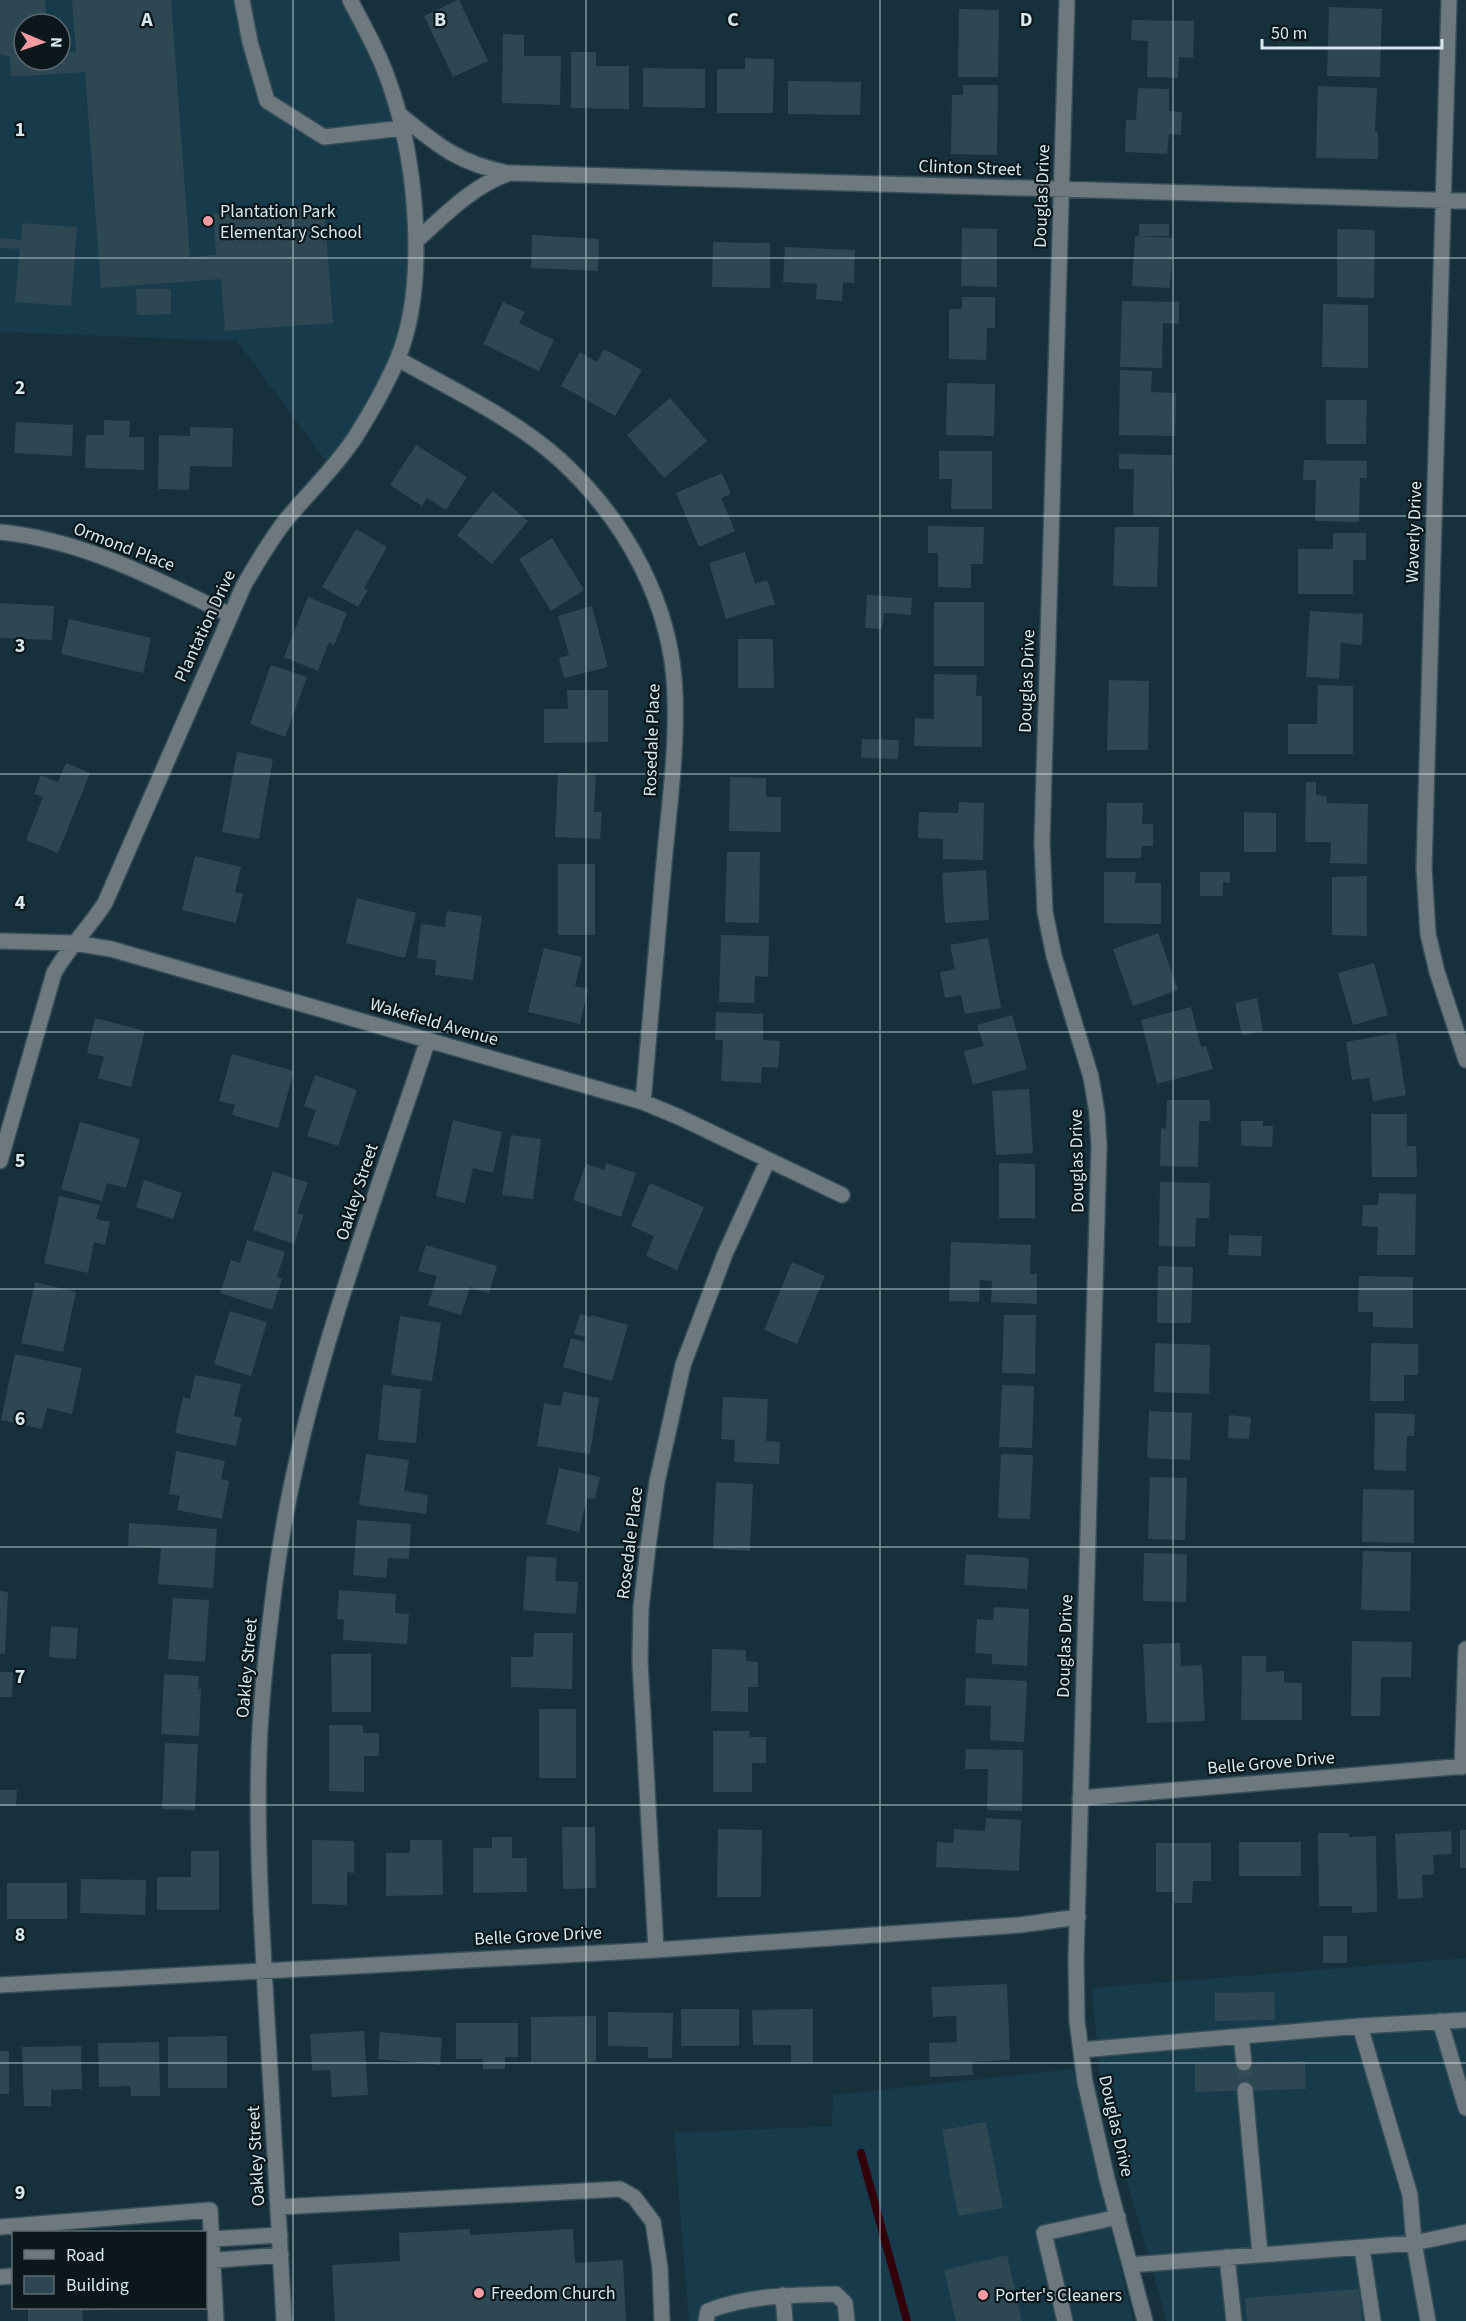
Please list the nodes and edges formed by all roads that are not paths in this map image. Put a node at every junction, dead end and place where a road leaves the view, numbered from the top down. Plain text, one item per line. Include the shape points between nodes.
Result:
1 (242, 0) edge
2 (350, 0) edge
3 (1067, 0) edge
4 (1449, 0) edge
5 (401, 121) junction
6 (510, 173) junction
7 (1062, 190) junction
8 (1443, 201) junction
9 (1466, 201) edge
10 (416, 241) junction
11 (398, 359) junction
12 (0, 532) edge
13 (230, 615) junction
14 (0, 941) edge
15 (74, 943) junction
16 (428, 1040) junction
17 (1466, 1060) edge
18 (643, 1102) junction
19 (768, 1160) junction
20 (0, 1161) edge
21 (842, 1195) dead end
22 (1466, 1649) edge
23 (1464, 1767) edge
24 (1080, 1798) junction
25 (1078, 1917) junction
26 (656, 1950) junction
27 (264, 1970) junction
28 (0, 1985) edge
29 (1466, 2020) edge
30 (1440, 2021) junction
31 (1360, 2026) junction
32 (1241, 2036) junction
33 (1081, 2050) junction
34 (1244, 2063) tunnel mouth
35 (1245, 2090) tunnel mouth
36 (1466, 2108) edge
37 (278, 2207) junction
38 (1118, 2217) junction
39 (0, 2227) edge
40 (1466, 2232) edge
41 (280, 2235) junction
42 (212, 2239) junction
43 (1414, 2243) junction
44 (1362, 2248) junction
45 (1260, 2254) junction
46 (281, 2255) junction
47 (1227, 2257) junction
48 (209, 2261) edge
49 (1130, 2265) junction
50 (783, 2295) junction
51 (216, 2321) edge
52 (284, 2321) edge
53 (662, 2321) edge
54 (706, 2321) edge
55 (785, 2321) edge
56 (847, 2321) edge
57 (1065, 2321) edge
58 (1145, 2321) edge
59 (1234, 2321) edge
60 (1373, 2321) edge
61 (1428, 2321) edge

1 - 5 street via 267,101 324,137
2 - 5 street, Plantation Drive via 378,54
3 - 7 street, Douglas Drive
4 - 8 street, Waverly Drive
5 - 6 street, Clinton Street via 462,160
5 - 10 street, Plantation Drive via 415,202
6 - 7 street, Clinton Street
6 - 10 street, Clinton Street via 476,190
7 - 8 street, Clinton Street
7 - 24 street, Douglas Drive via 1042,842 1045,912 1053,956 1091,1077 1099,1146
8 - 9 street, Clinton Street
8 - 17 street, Waverly Drive via 1424,890 1430,944
10 - 11 street, Plantation Drive via 412,300
11 - 13 street, Plantation Drive via 356,436 260,556
11 - 18 street, Rosedale Place via 517,429 561,461 603,506 640,562 664,624 675,705
12 - 13 street, Ormond Place via 93,552
13 - 15 street, Plantation Drive via 105,903
14 - 15 street, Wakefield Avenue
15 - 16 street, Wakefield Avenue via 131,955
15 - 20 street, Plantation Drive via 54,973
16 - 18 street, Wakefield Avenue
16 - 27 street, Oakley Street via 330,1336 286,1513 267,1650 259,1753
18 - 19 street, Wakefield Avenue
19 - 21 street, Wakefield Avenue
19 - 26 street, Rosedale Place via 725,1254 683,1365 657,1482 641,1608 640,1661
22 - 23 street
23 - 24 street, Belle Grove Drive
24 - 25 street, Douglas Drive
25 - 26 street, Belle Grove Drive via 1020,1925
25 - 33 street, Douglas Drive via 1076,1991
26 - 27 street, Belle Grove Drive
27 - 28 street, Belle Grove Drive
27 - 37 street, Oakley Street
29 - 30 street
30 - 31 street
30 - 36 street
31 - 32 street
31 - 43 street via 1410,2195
32 - 33 street
32 - 34 street
33 - 38 street, Douglas Drive
35 - 45 street
37 - 41 street, Oakley Street
37 - 53 street via 620,2189 634,2197 653,2222
38 - 49 street, Douglas Drive
38 - 57 street via 1044,2233
39 - 42 street via 210,2210
40 - 43 street
41 - 42 street
41 - 46 street, Oakley Street
42 - 48 street
43 - 44 street
43 - 61 street
44 - 45 street
44 - 60 street
45 - 47 street
46 - 48 street
46 - 52 street, Oakley Street
47 - 49 street
47 - 59 street
48 - 51 street
49 - 58 street, Douglas Drive
50 - 54 street via 719,2306 708,2311
50 - 55 street
50 - 56 street via 836,2294 844,2303

